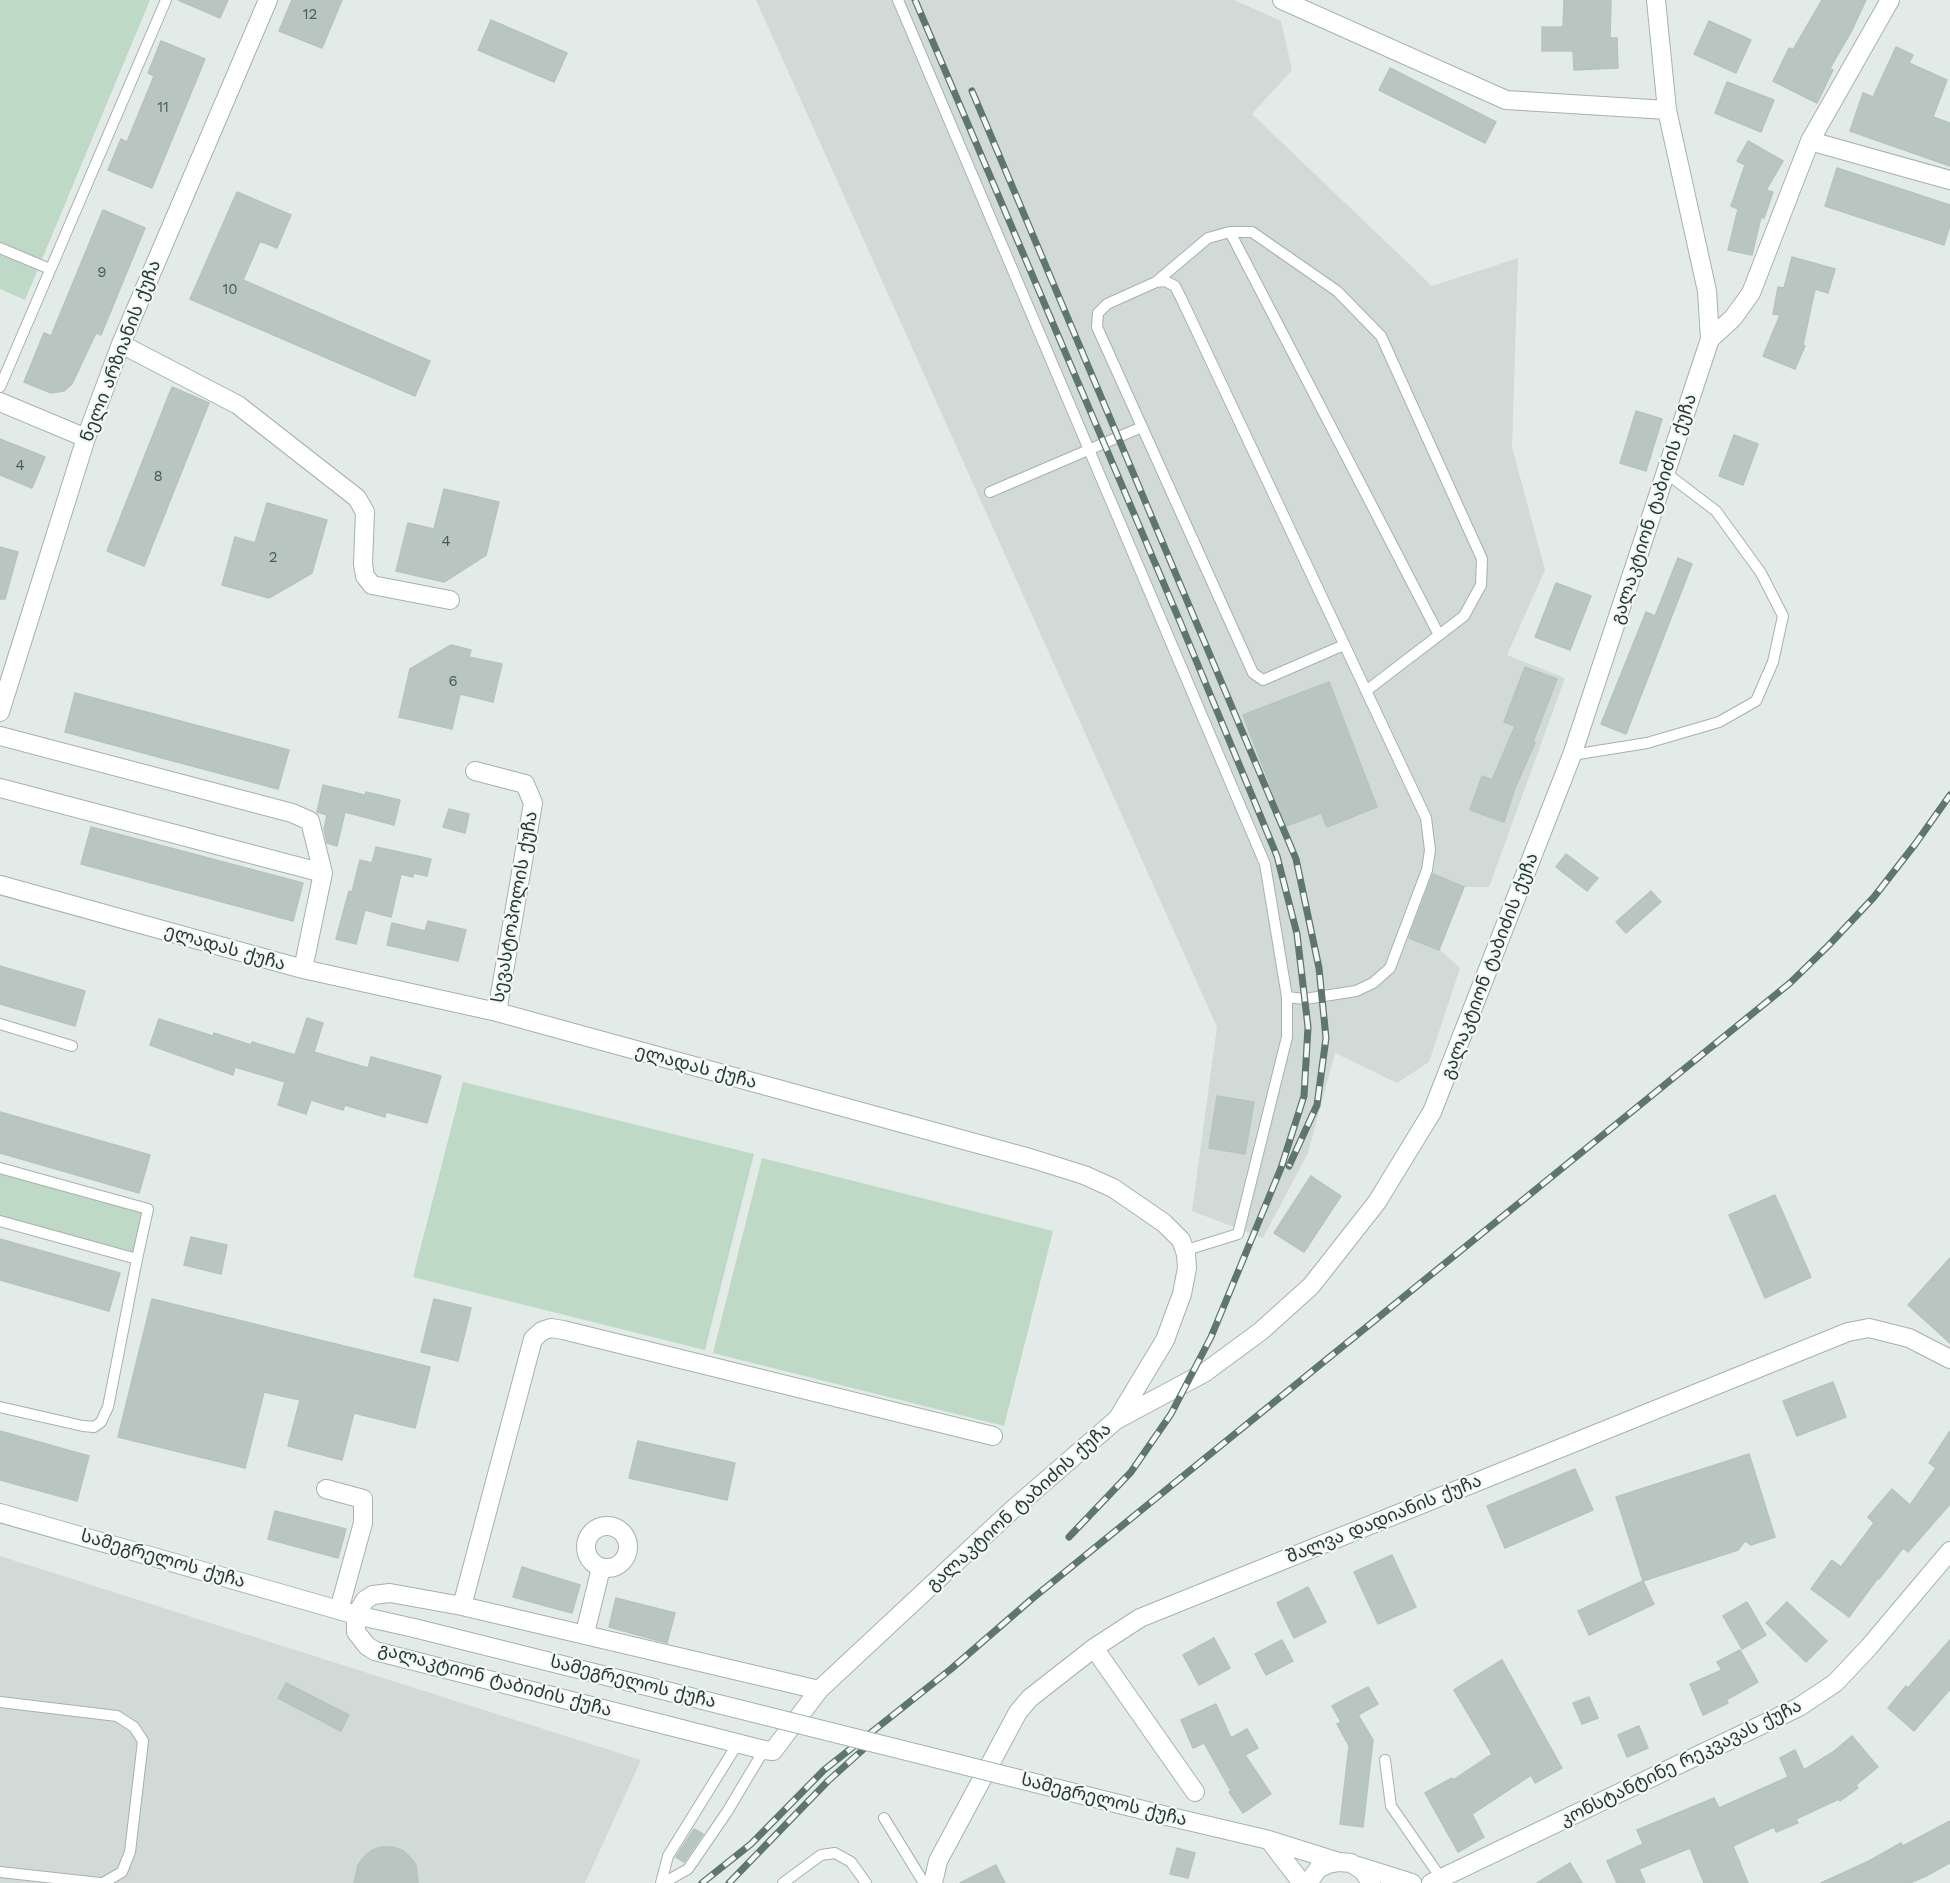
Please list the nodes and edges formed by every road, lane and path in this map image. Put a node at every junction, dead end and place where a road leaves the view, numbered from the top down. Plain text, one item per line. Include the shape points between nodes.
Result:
1 (166, 0) edge
2 (268, 0) edge
3 (898, 0) edge
4 (1282, 0) edge
5 (1656, 0) edge
6 (1890, 0) edge
7 (1307, 6) edge
8 (1667, 110) junction
9 (1809, 141) junction
10 (1950, 180) edge
11 (1230, 232) junction
12 (0, 248) edge
13 (50, 269) junction
14 (1156, 282) junction
15 (1710, 339) junction
16 (121, 344) junction
17 (0, 387) edge
18 (0, 402) edge
19 (1142, 427) junction
20 (86, 438) junction
21 (1089, 450) junction
22 (1666, 473) junction
23 (990, 492) dead end
24 (450, 600) dead end
25 (1439, 635) junction
26 (1344, 645) junction
27 (1366, 692) junction
28 (0, 711) edge
29 (0, 736) edge
30 (1572, 755) junction
31 (475, 771) dead end
32 (0, 788) edge
33 (323, 873) junction
34 (0, 885) edge
35 (303, 969) junction
36 (1287, 997) junction
37 (497, 1012) junction
38 (0, 1024) edge
39 (72, 1046) dead end
40 (0, 1168) edge
41 (0, 1221) edge
42 (1186, 1254) junction
43 (137, 1259) junction
44 (1950, 1359) edge
45 (0, 1407) edge
46 (1116, 1420) junction
47 (993, 1436) dead end
48 (326, 1489) dead end
49 (0, 1513) edge
50 (1950, 1551) edge
51 (602, 1568) dead end
52 (462, 1606) junction
53 (348, 1613) junction
54 (585, 1634) junction
55 (1094, 1648) junction
56 (819, 1690) junction
57 (0, 1702) edge
58 (738, 1743) junction
59 (764, 1750) junction
60 (1385, 1760) dead end
61 (1195, 1792) dead end
62 (884, 1818) dead end
63 (1269, 1840) junction
64 (1345, 1863) junction
65 (0, 1872) edge
66 (1436, 1880) edge
67 (102, 1883) edge
68 (662, 1883) edge
69 (783, 1883) edge
70 (866, 1883) edge
71 (924, 1883) edge
72 (933, 1883) edge
73 (1302, 1883) edge
74 (1308, 1883) edge
75 (1371, 1883) edge
76 (1412, 1883) edge

1 - 13 lane
2 - 16 street, ნელი არზიანის ქუჩა
3 - 21 lane
4 - 7 street
5 - 8 street, გალაკტიონ ტაბიძის ქუჩა
6 - 9 street
7 - 8 street via 1506,100
8 - 15 street, გალაკტიონ ტაბიძის ქუჩა via 1707,291
9 - 10 street
9 - 15 street via 1751,293 1733,318
11 - 14 lane via 1208,238
11 - 25 lane
11 - 25 lane via 1252,232 1337,291 1381,336 1482,559 1481,585 1464,616
12 - 13 lane
13 - 17 lane
14 - 19 lane via 1107,304 1098,313 1097,327
14 - 26 lane via 1175,286
15 - 22 street, გალაკტიონ ტაბიძის ქუჩა
16 - 20 street, ნელი არზიანის ქუჩა
16 - 24 street via 238,405 357,498 364,512 365,576 372,585
18 - 20 street
19 - 21 lane
19 - 26 lane via 1253,673 1263,680
20 - 28 street, ნელი არზიანის ქუჩა
21 - 23 lane
21 - 36 lane via 1265,864
22 - 30 street, გალაკტიონ ტაბიძის ქუჩა
22 - 30 lane via 1716,511 1761,573 1783,616 1773,662 1756,701 1719,722 1647,743
25 - 27 lane
26 - 27 lane
27 - 36 lane via 1426,818 1430,850 1427,870 1389,968 1373,983 1356,991 1305,999
29 - 33 street via 292,813 310,821
30 - 46 street, გალაკტიონ ტაბიძის ქუჩა via 1432,1112 1377,1202 1311,1286 1261,1331 1204,1373
31 - 37 street, სევასტოპოლის ქუჩა via 525,784 533,803
32 - 33 street
33 - 35 street
34 - 35 street, ელადას ქუჩა
35 - 37 street, ელადას ქუჩა
36 - 42 lane via 1287,1036 1238,1234 1193,1248
37 - 42 street, ელადას ქუჩა via 1084,1175 1113,1188 1164,1223 1181,1240
38 - 39 lane
40 - 43 lane via 148,1209
41 - 43 lane
42 - 46 street via 1182,1294 1172,1323 1148,1371
43 - 45 lane via 108,1407 101,1422 94,1427 82,1426
44 - 55 street, შალვა დადიანის ქუჩა via 1909,1338 1869,1328 1827,1339 1140,1618
46 - 56 street, გალაკტიონ ტაბიძის ქუჩა via 1012,1510
47 - 52 street via 551,1328 533,1339
48 - 53 street via 363,1499 363,1523
49 - 53 street, სამეგრელოს ქუჩა
50 - 66 street, კონსტანტინე რეკვავას ქუჩა via 1869,1647 1834,1683 1799,1707
51 - 54 street
52 - 53 street via 381,1593
52 - 54 street
53 - 58 street, გალაკტიონ ტაბიძის ქუჩა via 356,1632 375,1650
53 - 63 street, სამეგრელოს ქუჩა, bridge
54 - 56 street
55 - 61 street
55 - 72 street, შალვა დადიანის ქუჩა via 1018,1712 938,1861
56 - 59 street, გალაკტიონ ტაბიძის ქუჩა via 773,1751
57 - 67 lane via 117,1716 134,1727 143,1742 130,1852 122,1872
58 - 59 street, გალაკტიონ ტაბიძის ქუჩა
58 - 68 lane via 668,1856
59 - 68 lane via 688,1869
60 - 66 lane via 1391,1806
62 - 71 lane
63 - 64 street, სამეგრელოს ქუჩა
63 - 73 street
64 - 74 street via 1318,1869
64 - 75 street via 1363,1871
64 - 76 street
65 - 67 lane
69 - 70 lane via 821,1855 835,1853 851,1862

